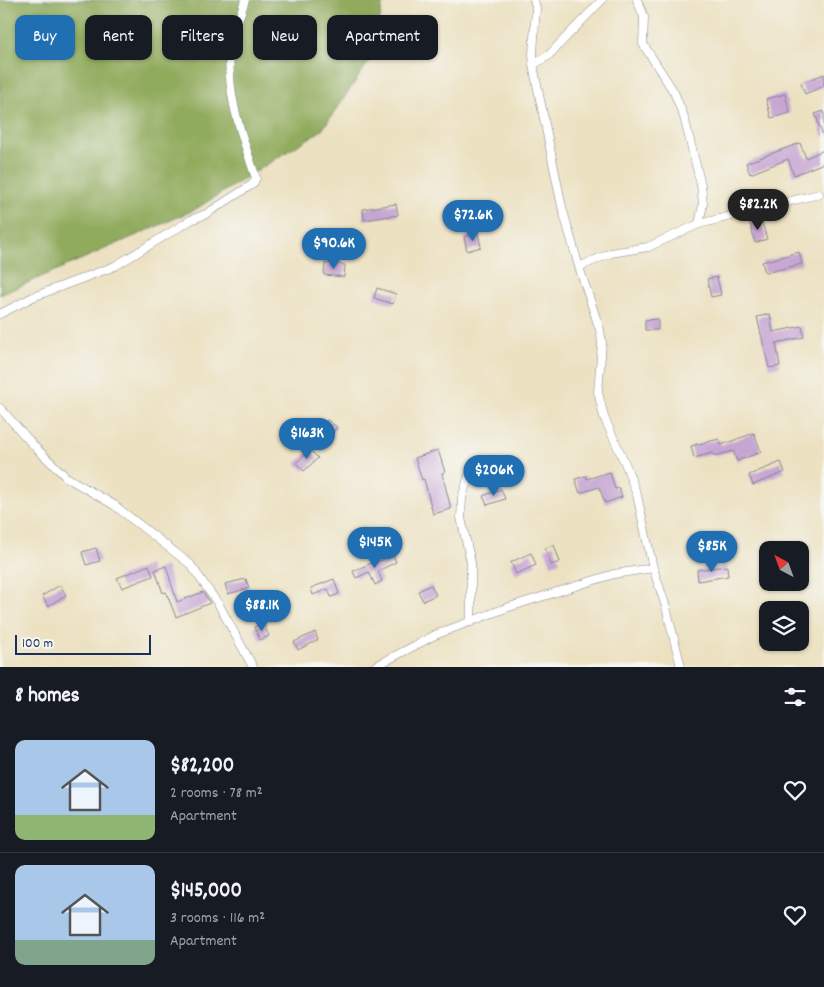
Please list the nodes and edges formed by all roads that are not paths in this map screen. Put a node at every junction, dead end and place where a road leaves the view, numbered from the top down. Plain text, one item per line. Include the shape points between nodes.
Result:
1 (245, 0) edge
2 (534, 0) edge
3 (602, 0) edge
4 (637, 0) edge
5 (533, 65) junction
6 (819, 194) dead end
7 (699, 224) junction
8 (579, 267) junction
9 (0, 314) edge
10 (0, 408) edge
11 (468, 478) dead end
12 (654, 568) junction
13 (471, 622) junction
14 (387, 664) edge
15 (253, 667) edge
16 (374, 667) edge
17 (681, 667) edge

1 - 9 street via 232,42 230,84 256,178 253,184 115,266
2 - 5 street
3 - 5 street via 548,56
4 - 7 street via 644,17 643,44 674,92 684,116 701,185 703,204
5 - 8 street via 562,207
6 - 7 street
7 - 8 street via 648,247 611,253
8 - 12 street via 600,330 598,392 602,409 636,495
10 - 15 street via 66,477 114,506 190,564 220,604
11 - 13 street via 461,518 471,563
12 - 13 street via 614,574
12 - 17 street
13 - 14 street via 420,642
14 - 16 street

